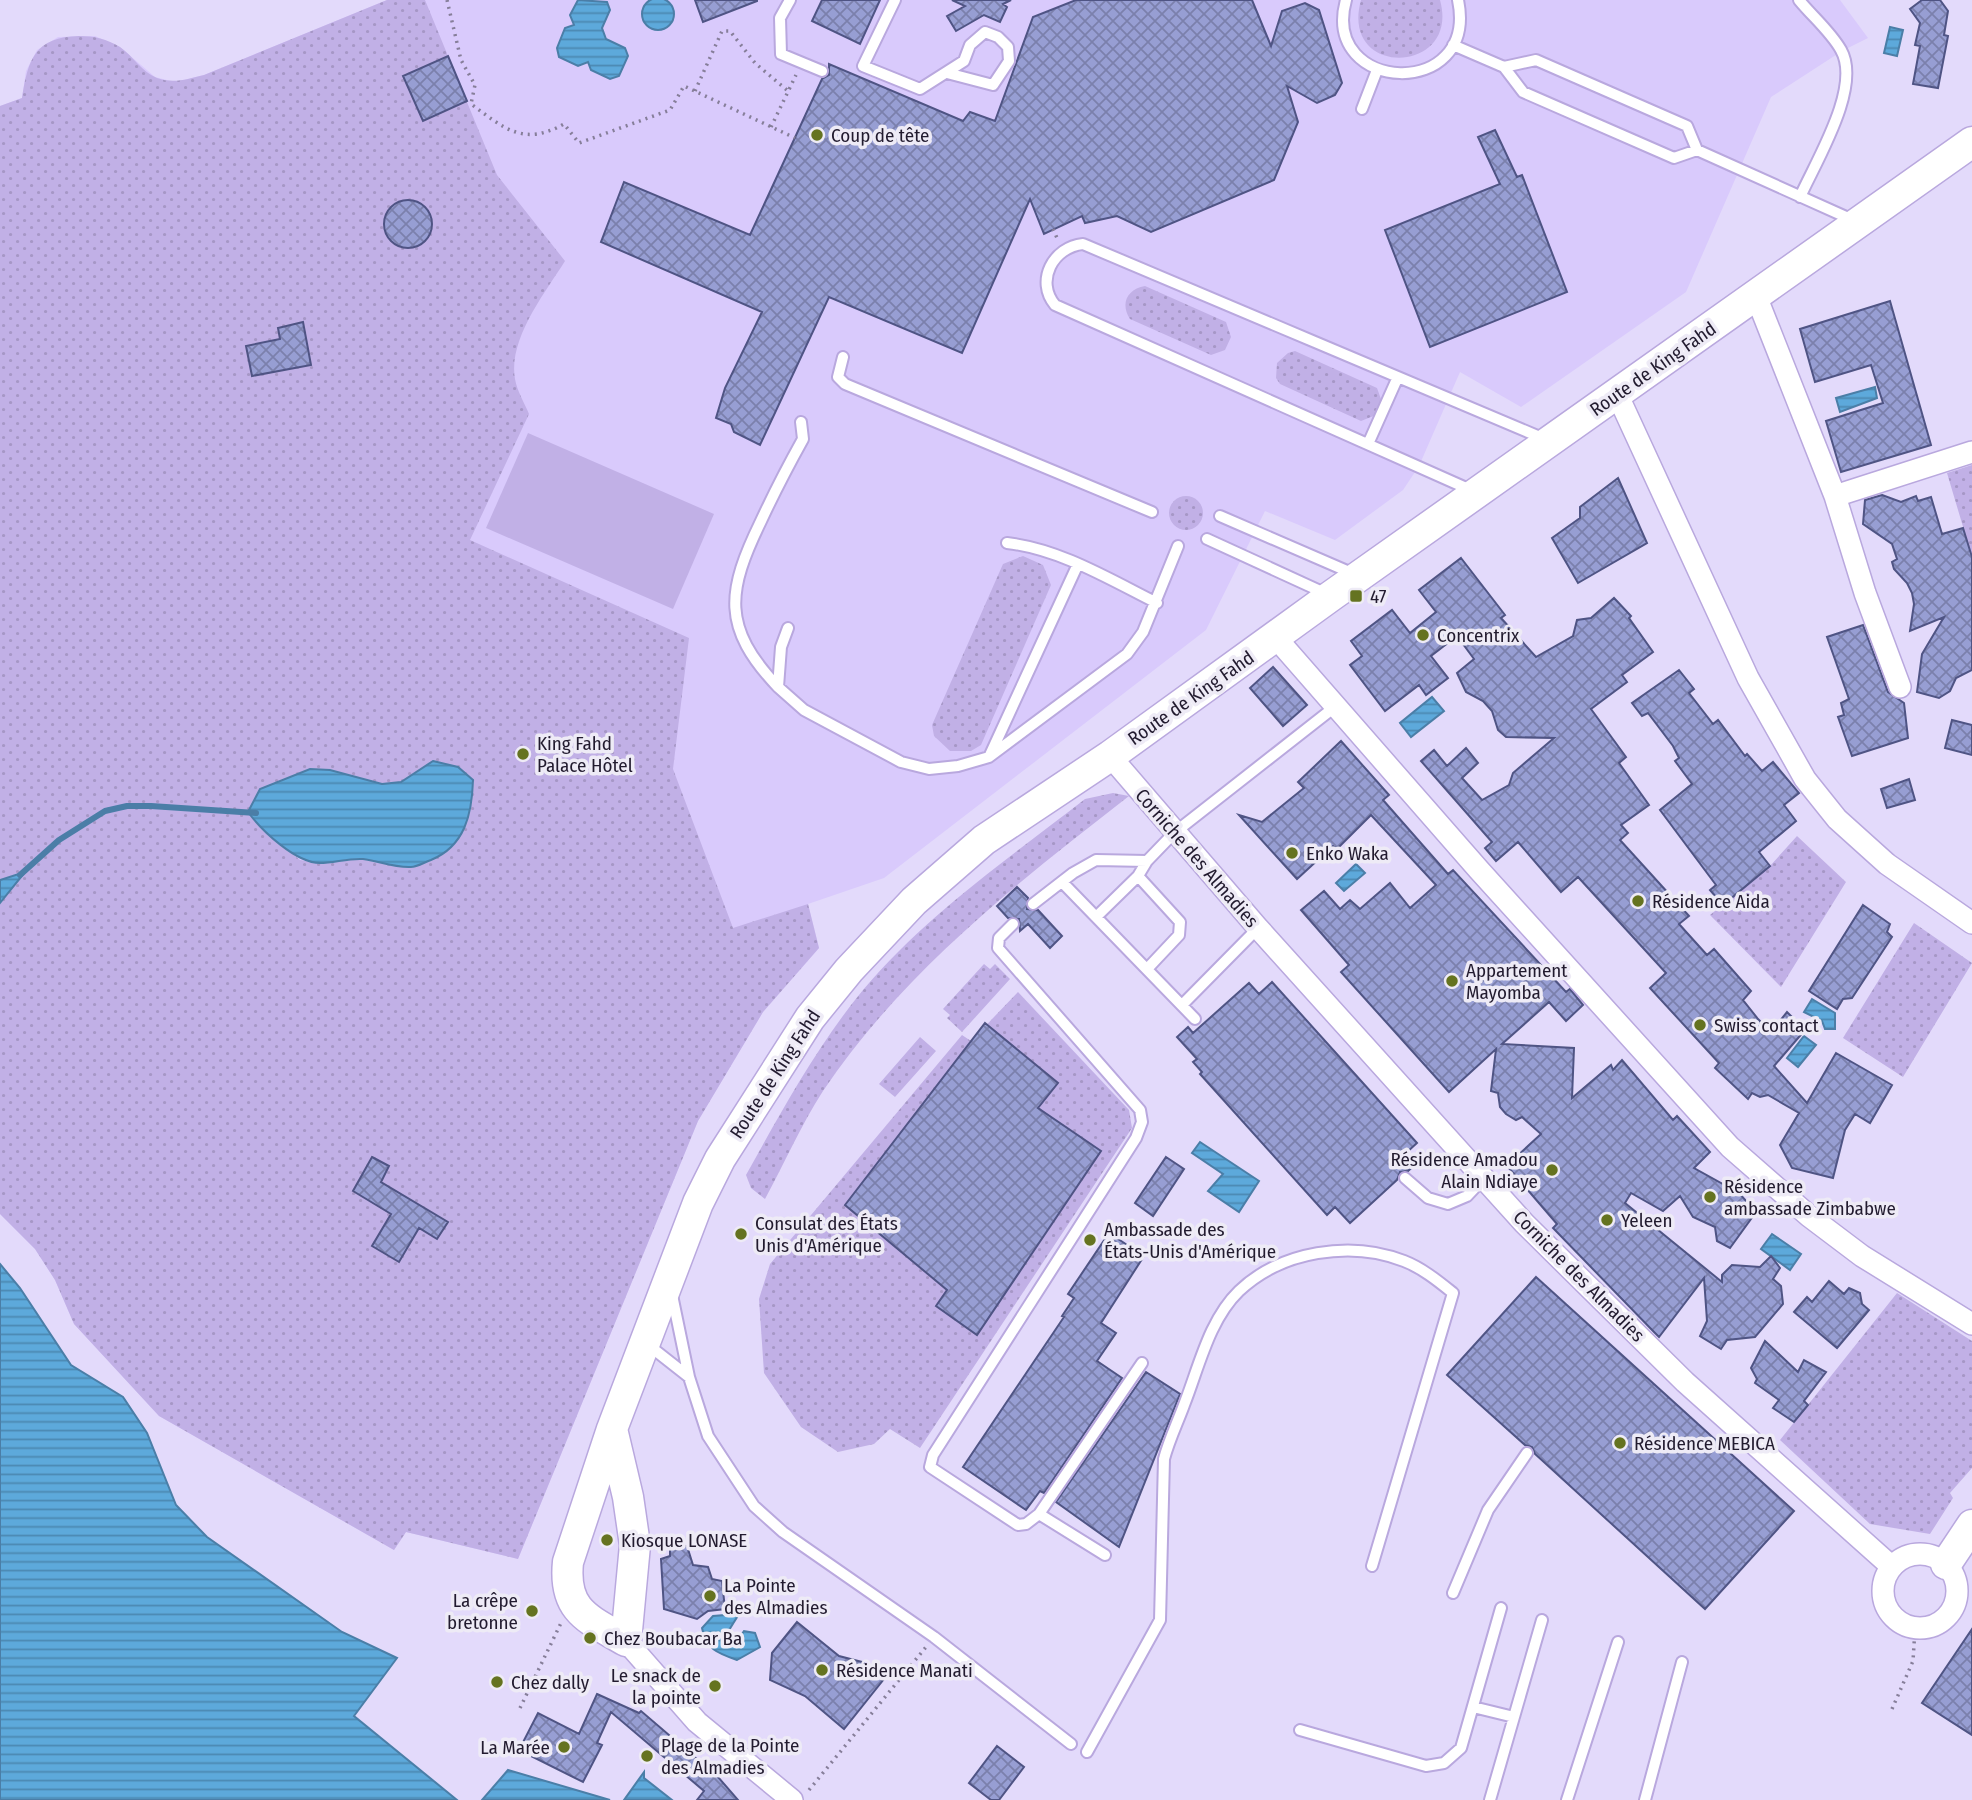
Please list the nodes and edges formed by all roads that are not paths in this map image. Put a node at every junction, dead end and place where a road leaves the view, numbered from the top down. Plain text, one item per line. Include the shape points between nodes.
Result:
1 (790, 0) edge
2 (895, 0) edge
3 (1346, 0) edge
4 (1458, 0) edge
5 (1799, 0) edge
6 (1453, 45) junction
7 (1504, 67) junction
8 (1377, 70) junction
9 (822, 71) dead end
10 (947, 73) junction
11 (1362, 109) dead end
12 (1972, 142) edge
13 (1697, 150) junction
14 (1800, 197) junction
15 (1857, 222) junction
16 (1756, 296) junction
17 (843, 357) dead end
18 (1396, 379) junction
19 (1618, 396) junction
20 (800, 422) dead end
21 (1550, 441) junction
22 (1368, 444) junction
23 (1972, 452) edge
24 (1478, 494) junction
25 (1835, 496) junction
26 (1152, 512) dead end
27 (1220, 516) dead end
28 (1207, 539) dead end
29 (1007, 543) dead end
30 (1178, 546) dead end
31 (1078, 564) junction
32 (1360, 577) junction
33 (1331, 596) junction
34 (1157, 603) junction
35 (788, 628) dead end
36 (1276, 638) junction
37 (778, 687) junction
38 (1900, 687) dead end
39 (1336, 706) junction
40 (1110, 755) junction
41 (989, 757) junction
42 (1174, 833) junction
43 (1147, 861) junction
44 (1138, 876) junction
45 (1062, 882) junction
46 (1033, 904) dead end
47 (1096, 917) junction
48 (1972, 923) edge
49 (1013, 924) dead end
50 (1258, 929) junction
51 (1147, 969) junction
52 (1182, 1005) junction
53 (1195, 1019) dead end
54 (1405, 1178) dead end
55 (1484, 1178) junction
56 (669, 1280) junction
57 (1972, 1324) edge
58 (645, 1342) junction
59 (1142, 1363) dead end
60 (688, 1377) junction
61 (612, 1429) junction
62 (1527, 1453) dead end
63 (1039, 1514) junction
64 (1972, 1525) edge
65 (1105, 1555) dead end
66 (1945, 1564) junction
67 (1372, 1566) dead end
68 (1892, 1567) junction
69 (1453, 1593) dead end
70 (1501, 1608) dead end
71 (1542, 1620) dead end
72 (626, 1641) junction
73 (1618, 1642) dead end
74 (1682, 1662) dead end
75 (1473, 1707) junction
76 (1514, 1717) junction
77 (1300, 1730) dead end
78 (1071, 1744) dead end
79 (1087, 1752) dead end
80 (792, 1800) edge
81 (1490, 1800) edge
82 (1567, 1800) edge
83 (1645, 1800) edge

1 - 9 lane via 779,18 780,54
2 - 10 lane via 863,66 920,89
3 - 8 lane via 1343,17 1349,43
4 - 6 lane via 1460,16
5 - 14 lane via 1842,51 1848,73 1846,94
6 - 7 lane
6 - 8 lane via 1444,57 1420,72 1406,75
7 - 13 lane via 1523,92 1674,158
7 - 13 lane via 1536,60 1687,126
8 - 11 lane
10 - 10 lane via 993,85 1009,61 1008,47 985,33 970,45 964,61
12 - 15 street, Route de King Fahd
13 - 14 lane
14 - 15 lane
15 - 16 street, Route de King Fahd
16 - 19 street, Route de King Fahd
16 - 25 street
17 - 26 lane via 838,377 845,384
18 - 21 lane
18 - 22 lane
18 - 22 lane via 1083,244 1068,245 1056,254 1045,282 1047,296 1055,305
19 - 21 street, Route de King Fahd
19 - 48 street via 1748,678 1805,779 1837,819 1887,864
20 - 37 lane via 803,439 735,584 734,611 742,635 758,665
21 - 24 street, Route de King Fahd
22 - 24 lane
23 - 25 street
24 - 32 street, Route de King Fahd
25 - 38 street
27 - 32 lane
28 - 33 lane
29 - 31 lane via 1032,545
30 - 34 lane
31 - 34 lane
31 - 41 lane
32 - 33 street, Route de King Fahd
33 - 36 street, Route de King Fahd
34 - 41 lane via 1127,654
35 - 37 lane
36 - 39 street
36 - 40 street, Route de King Fahd
37 - 41 lane via 804,710 901,762 929,769
39 - 42 lane
39 - 57 street via 1730,1147 1862,1256
40 - 42 street, Corniche des Almadies
40 - 56 street, Route de King Fahd via 984,840 914,901 849,970 810,1018 720,1159
42 - 43 lane
42 - 50 street, Corniche des Almadies
43 - 44 lane
43 - 45 lane via 1096,860
44 - 47 lane
44 - 51 lane via 1180,922 1181,929
45 - 46 lane
45 - 47 lane
47 - 51 lane
49 - 63 lane via 999,938 998,948 1140,1110 1142,1122 930,1461 930,1467 1018,1525
50 - 52 lane
50 - 55 street, Corniche des Almadies
51 - 52 lane
52 - 53 lane
54 - 55 lane via 1428,1198 1448,1204 1467,1196
55 - 68 street, Corniche des Almadies via 1685,1382
56 - 58 street, Route de King Fahd
56 - 60 lane
58 - 60 lane
58 - 61 street, Route de King Fahd
59 - 63 lane
60 - 78 lane via 708,1436 754,1506
61 - 72 street via 635,1545
61 - 72 street, Route de King Fahd via 568,1562 566,1583 572,1603 587,1619
62 - 69 lane via 1488,1510
63 - 65 lane
64 - 66 street
66 - 68 street via 1918,1555
66 - 68 street via 1957,1586 1952,1611 1943,1621 1915,1629 1890,1614 1883,1599 1884,1582
67 - 79 lane via 1453,1293 1403,1261 1356,1251 1324,1251 1288,1260 1240,1290 1213,1330 1164,1459 1160,1620
70 - 75 lane
71 - 76 lane
72 - 80 street via 697,1722
73 - 82 lane
74 - 83 lane
75 - 76 lane
75 - 77 lane via 1461,1748 1444,1763 1426,1766
76 - 81 lane

